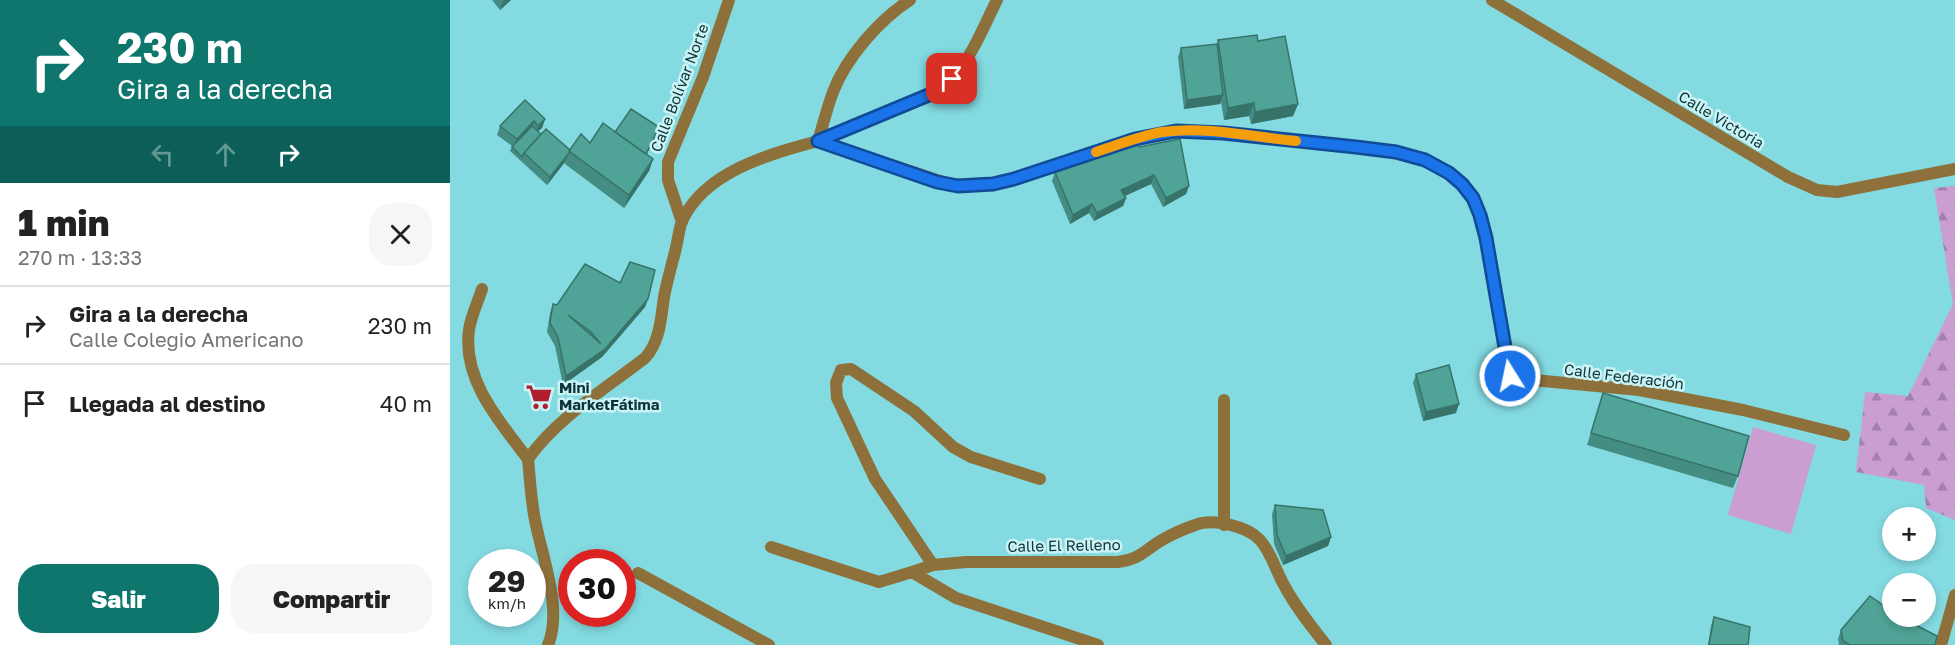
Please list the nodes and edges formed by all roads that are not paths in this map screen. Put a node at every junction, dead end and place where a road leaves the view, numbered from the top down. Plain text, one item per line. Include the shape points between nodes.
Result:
1 (729, 0) edge
2 (909, 0) edge
3 (997, 0) edge
4 (1492, 0) edge
5 (818, 141) junction
6 (1955, 169) edge
7 (682, 222) junction
8 (482, 290) dead end
9 (1224, 400) dead end
10 (1844, 435) dead end
11 (528, 459) junction
12 (1040, 479) dead end
13 (1224, 525) junction
14 (771, 547) dead end
15 (933, 565) junction
16 (912, 572) junction
17 (638, 573) dead end
18 (1955, 595) edge
19 (548, 645) edge
20 (769, 645) edge
21 (1098, 645) edge
22 (1326, 645) edge
23 (1941, 645) edge

1 - 7 street, Calle Bolívar Norte via 668,162 668,180
2 - 5 street via 879,25 839,78
3 - 5 street via 970,53 946,85
4 - 6 street, Calle Victoria via 1812,189 1837,192
5 - 7 street via 733,171 700,196
5 - 10 street, Calle Federación via 958,186 1014,179 1135,139 1176,131 1356,147 1412,156 1449,173 1473,198 1486,238 1510,376 1514,380 1639,390
7 - 11 street via 658,332 649,354 562,422
8 - 11 street via 469,330 473,371 489,405
9 - 13 street
11 - 19 street via 535,523 553,604 553,630
12 - 15 street via 971,457 953,447 914,411 851,369 841,369 836,383 837,398 875,479
13 - 15 street, Calle El Relleno via 1196,524 1138,557 1117,562
13 - 22 street, Calle El Relleno via 1244,530 1260,540 1284,586
14 - 16 street, Calle El Relleno via 879,582
15 - 16 street, Calle El Relleno
16 - 21 street via 956,598
17 - 20 street
18 - 23 street

